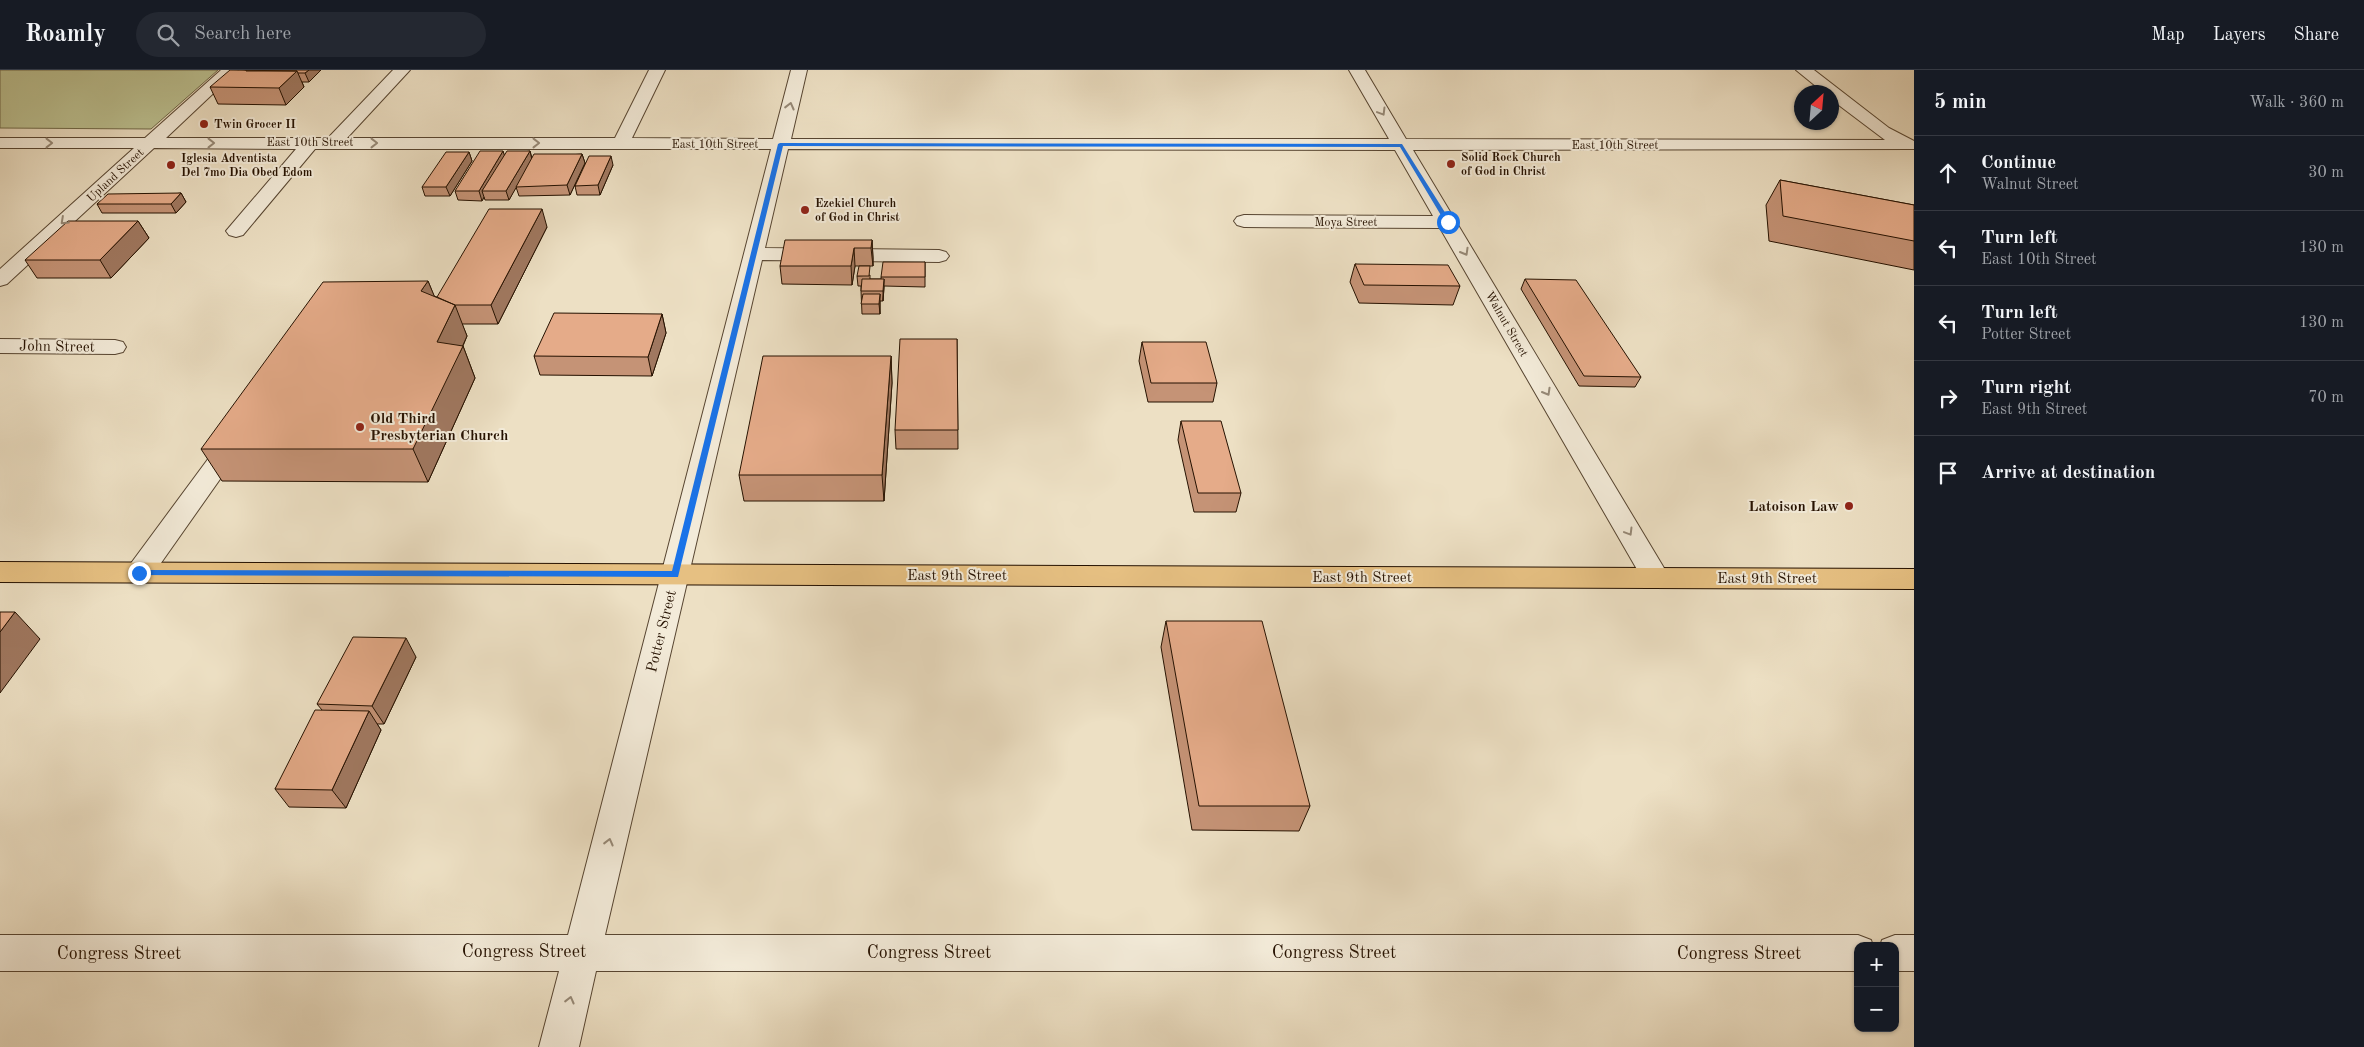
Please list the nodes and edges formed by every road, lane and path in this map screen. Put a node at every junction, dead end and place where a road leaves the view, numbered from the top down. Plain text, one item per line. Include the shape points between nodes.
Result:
1 (230, 70) edge
2 (402, 70) edge
3 (657, 70) edge
4 (799, 70) edge
5 (1357, 70) edge
6 (1804, 70) edge
7 (311, 142) junction
8 (334, 142) junction
9 (0, 143) edge
10 (149, 143) junction
11 (621, 144) junction
12 (780, 144) junction
13 (1402, 145) junction
14 (1912, 146) edge
15 (1244, 221) dead end
16 (1448, 222) junction
17 (236, 231) dead end
18 (754, 254) junction
19 (938, 256) dead end
20 (0, 280) edge
21 (0, 346) edge
22 (115, 347) dead end
23 (253, 416) edge
24 (0, 572) edge
25 (139, 573) junction
26 (675, 574) junction
27 (1656, 578) junction
28 (1914, 579) edge
29 (582, 951) junction
30 (0, 953) edge
31 (1854, 953) edge
32 (1899, 953) edge
33 (1914, 953) edge
34 (559, 1047) edge

1 - 10 street, Upland Street
2 - 8 street
3 - 11 street
12 -> 4 street, Potter Street
5 -> 13 street, Walnut Street
6 - 14 street via 1883,132
7 - 8 street, East 10th Street
10 -> 7 street, East 10th Street
7 - 17 street
8 -> 11 street, East 10th Street
9 -> 10 street, East 10th Street
10 -> 20 street, Upland Street
11 - 12 street, East 10th Street
12 - 13 street, East 10th Street
12 - 18 street, Potter Street
13 - 14 street, East 10th Street
13 - 16 street, Walnut Street
15 - 16 street, Moya Street
16 -> 27 street, Walnut Street
18 - 19 street
18 - 26 street, Potter Street
21 - 22 street, John Street
23 - 25 street
24 - 25 main road, East 9th Street
25 - 26 main road, East 9th Street
26 - 27 main road, East 9th Street
29 -> 26 street, Potter Street
27 - 28 main road, East 9th Street
29 - 30 street, Congress Street
29 - 31 street, Congress Street
34 -> 29 street, Potter Street
32 - 33 street

